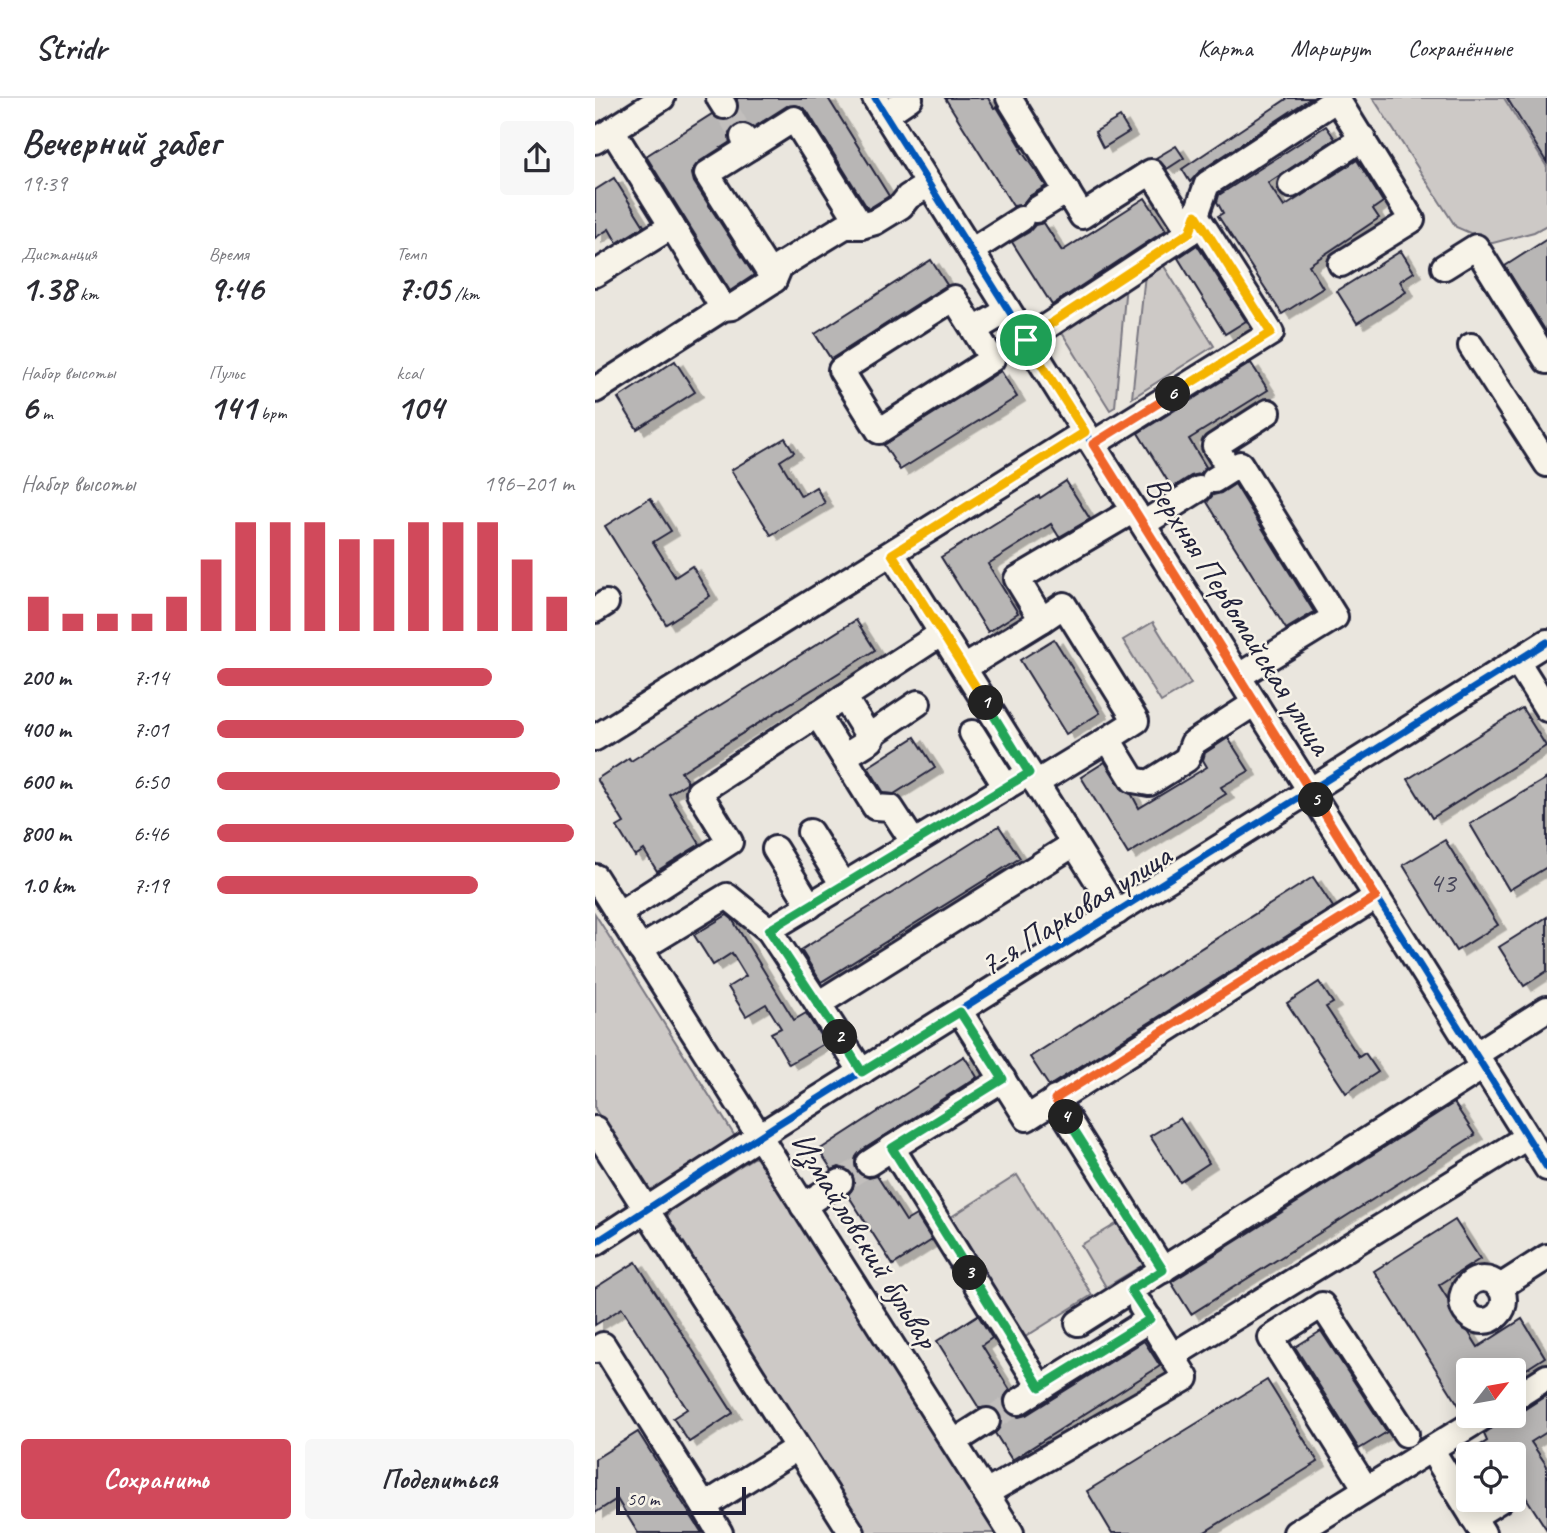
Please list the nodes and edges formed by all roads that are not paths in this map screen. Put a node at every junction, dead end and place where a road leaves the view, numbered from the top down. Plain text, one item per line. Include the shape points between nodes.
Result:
1 (662, 98) edge
2 (910, 98) edge
3 (1009, 98) edge
4 (880, 106) edge
5 (603, 136) edge
6 (1363, 138) junction
7 (929, 184) junction
8 (1291, 185) dead end
9 (1067, 191) junction
10 (1193, 224) junction
11 (672, 226) junction
12 (861, 226) junction
13 (971, 251) junction
14 (1341, 264) dead end
15 (1444, 267) dead end
16 (595, 274) edge
17 (774, 280) junction
18 (723, 308) junction
19 (1008, 310) junction
20 (974, 330) junction
21 (1026, 340) junction
22 (1471, 345) dead end
23 (1547, 361) edge
24 (595, 390) edge
25 (1268, 412) dead end
26 (1089, 438) junction
27 (1547, 464) edge
28 (1214, 480) junction
29 (1139, 517) junction
30 (892, 554) junction
31 (1042, 620) junction
32 (942, 633) junction
33 (1547, 642) edge
34 (1517, 661) junction
35 (964, 668) junction
36 (1239, 676) junction
37 (844, 697) junction
38 (1255, 703) junction
39 (918, 704) dead end
40 (1547, 709) edge
41 (817, 715) junction
42 (972, 733) dead end
43 (595, 738) edge
44 (1108, 739) junction
45 (871, 740) junction
46 (844, 757) junction
47 (1033, 778) junction
48 (1006, 787) junction
49 (1310, 790) junction
50 (810, 832) dead end
51 (913, 843) junction
52 (1075, 844) junction
53 (775, 849) dead end
54 (595, 877) edge
55 (843, 886) junction
56 (1376, 897) junction
57 (810, 906) junction
58 (1117, 912) junction
59 (618, 914) junction
60 (769, 930) junction
61 (640, 948) junction
62 (818, 1004) junction
63 (1547, 1009) edge
64 (960, 1012) junction
65 (1479, 1061) junction
66 (862, 1072) junction
67 (1003, 1079) junction
68 (1055, 1099) junction
69 (595, 1129) edge
70 (759, 1137) junction
71 (1527, 1137) junction
72 (892, 1148) junction
73 (869, 1163) tunnel mouth
74 (1547, 1168) edge
75 (840, 1182) tunnel mouth
76 (803, 1206) junction
77 (646, 1210) junction
78 (595, 1243) edge
79 (1547, 1257) edge
80 (1163, 1270) junction
81 (1500, 1287) dead end
82 (1131, 1290) junction
83 (1150, 1319) junction
84 (1078, 1323) dead end
85 (595, 1350) edge
86 (1172, 1356) junction
87 (1547, 1377) edge
88 (1040, 1387) junction
89 (1526, 1390) edge
90 (1018, 1402) tunnel mouth
91 (988, 1421) tunnel mouth
92 (1465, 1428) edge
93 (1406, 1434) dead end
94 (954, 1441) junction
95 (797, 1448) junction
96 (1431, 1449) junction
97 (1366, 1489) junction
98 (986, 1493) junction
99 (704, 1506) junction
100 (1478, 1525) edge
101 (720, 1533) edge
102 (852, 1533) edge
103 (1011, 1533) edge
104 (1296, 1533) edge

1 - 5 street
2 - 4 street
3 - 9 street
4 - 7 street, Верхняя Первомайская улица
5 - 11 street
6 - 8 street
6 - 10 street via 1337,99 1207,184
6 - 14 street via 1412,220
7 - 12 street via 884,217
7 - 13 street, Верхняя Первомайская улица
9 - 10 street via 1082,216 1151,172
9 - 13 street
10 - 21 street
10 - 26 street via 1271,333
11 - 16 street
11 - 18 street
12 - 17 street via 845,226 780,266
12 - 17 street via 794,119 746,142 707,174
13 - 19 street, Верхняя Первомайская улица
15 - 23 street via 1476,247
17 - 18 street
18 - 24 street
19 - 20 street
19 - 21 street, Верхняя Первомайская улица
20 - 20 street via 992,359 876,433 841,370 954,298
21 - 26 street, Верхняя Первомайская улица
22 - 27 street
25 - 28 street via 1215,446
26 - 29 street, Верхняя Первомайская улица
26 - 30 street
28 - 29 street
28 - 36 street via 1240,464 1335,617
29 - 31 street via 1017,579
29 - 36 street, Верхняя Первомайская улица
30 - 32 street
30 - 43 street
31 - 35 street
31 - 44 street via 1064,605 1136,721
32 - 35 street
32 - 37 street
33 - 34 street, 7-я Парковая улица
34 - 40 street
34 - 49 street, 7-я Парковая улица
35 - 47 street
36 - 38 street, Верхняя Первомайская улица
37 - 41 street
37 - 45 street
38 - 44 street via 1193,743 1187,760 1149,783 1133,780
38 - 49 street, Верхняя Первомайская улица
39 - 45 street via 875,732
41 - 46 street
41 - 59 street via 699,792 730,842
42 - 48 street
44 - 47 street
45 - 46 street
46 - 51 street via 875,807 891,808
47 - 48 street
47 - 52 street
48 - 51 street
49 - 56 street, Верхняя Первомайская улица
49 - 58 street, 7-я Парковая улица
50 - 55 street
51 - 55 street
52 - 58 street
52 - 62 street
53 - 57 street
54 - 59 street, Измайловский бульвар
55 - 57 street
56 - 65 street, Верхняя Первомайская улица
56 - 68 street
57 - 60 street
58 - 64 street, 7-я Парковая улица
59 - 61 street, Измайловский бульвар
60 - 61 street via 727,896
60 - 62 street
61 - 70 street, Измайловский бульвар
62 - 66 street
63 - 65 street
64 - 66 street, 7-я Парковая улица
64 - 67 street
65 - 71 street, Верхняя Первомайская улица
65 - 80 street
66 - 70 street, 7-я Парковая улица
67 - 68 street via 1027,1118
67 - 72 street
68 - 80 street
69 - 77 street
70 - 76 street, Измайловский бульвар
70 - 77 street, 7-я Парковая улица
71 - 74 street, Верхняя Первомайская улица
71 - 86 street
72 - 73 street
72 - 88 street
75 - 76 street
76 - 94 street, Измайловский бульвар
77 - 78 street, 7-я Парковая улица
77 - 95 street
79 - 81 street
80 - 82 street
82 - 83 street
82 - 84 street
83 - 86 street
83 - 88 street
85 - 99 street via 603,1345
86 - 98 street via 1186,1378
87 - 89 street
88 - 90 street
91 - 94 street
92 - 96 street
93 - 97 street via 1322,1305 1271,1338
94 - 98 street, Измайловский бульвар
95 - 99 street
95 - 102 street
96 - 97 street
96 - 100 street
97 - 104 street
98 - 103 street, Измайловский бульвар
99 - 101 street

